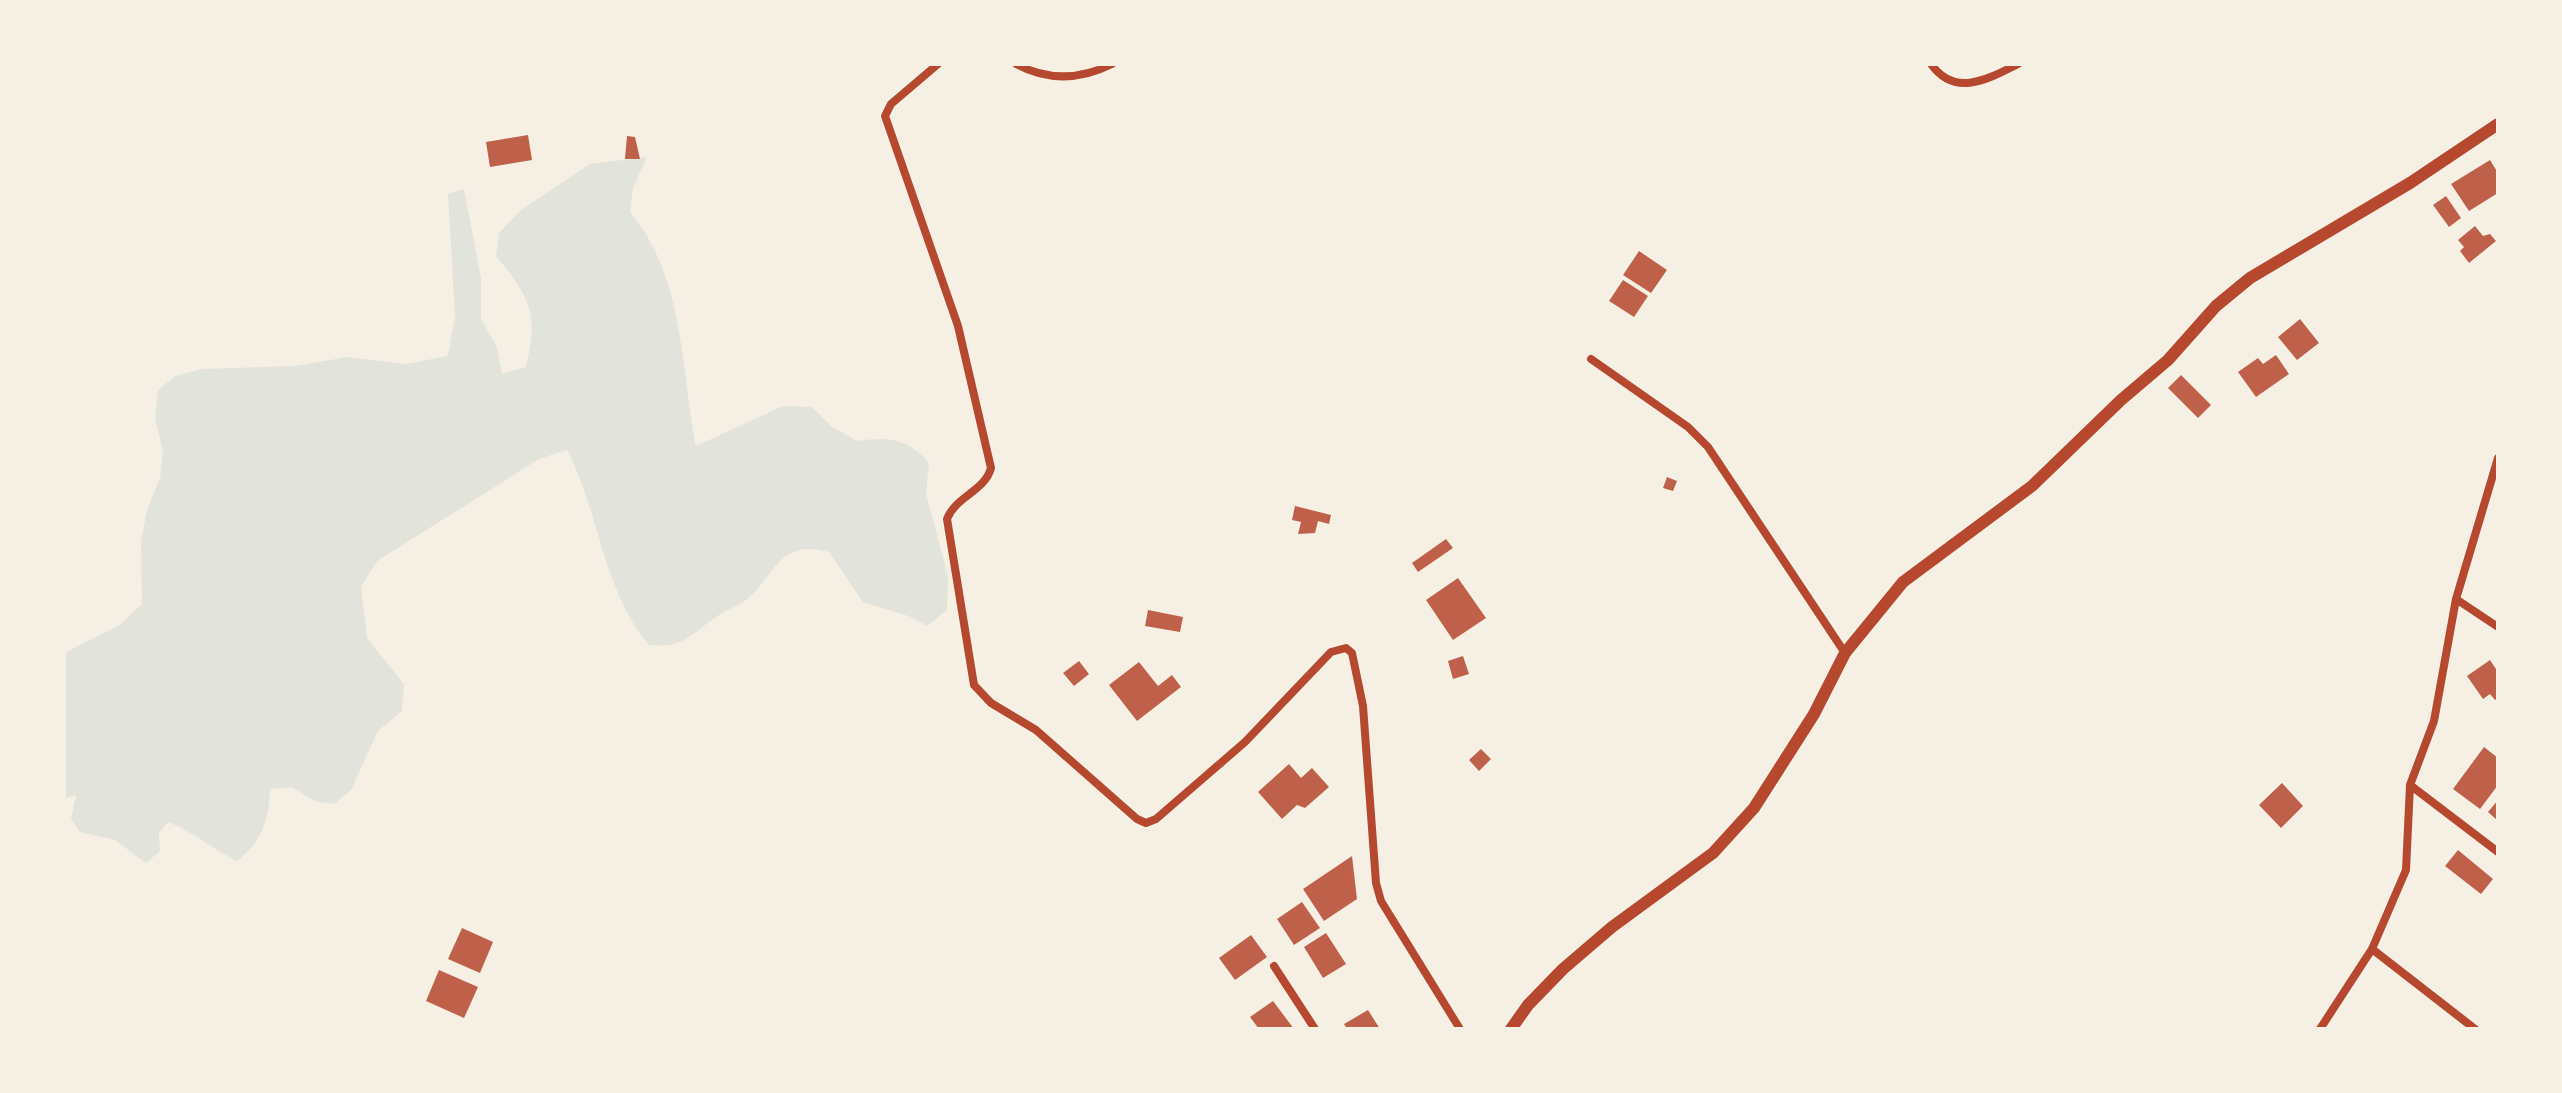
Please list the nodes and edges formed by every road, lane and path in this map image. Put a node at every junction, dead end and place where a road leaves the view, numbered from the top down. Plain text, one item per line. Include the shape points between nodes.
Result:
1 (938, 64) edge
2 (1016, 64) edge
3 (1112, 64) edge
4 (1931, 64) edge
5 (2018, 64) edge
6 (2498, 124) edge
7 (1591, 359) dead end
8 (2498, 458) edge
9 (2456, 599) junction
10 (2498, 627) edge
11 (1845, 653) junction
12 (2410, 785) junction
13 (2498, 852) edge
14 (2372, 949) junction
15 (1274, 966) dead end
16 (1315, 1029) edge
17 (1460, 1029) edge
18 (1511, 1029) edge
19 (2320, 1029) edge
20 (2475, 1029) edge

1 - 17 street via 891,104 885,116 958,326 991,468 947,519 974,685 1146,823 1245,742 1331,652 1346,648 1352,653 1363,706 1381,901
2 - 3 street via 1070,78
4 - 5 street via 1944,79 1964,84
6 - 11 street via 2250,278 2032,486 1903,582
7 - 11 street via 1708,447
8 - 9 street
9 - 10 street
9 - 12 street via 2434,721
11 - 18 street via 1814,714 1754,808 1713,853 1563,969
12 - 13 street
12 - 14 street via 2406,870
14 - 19 street
14 - 20 street
15 - 16 street

